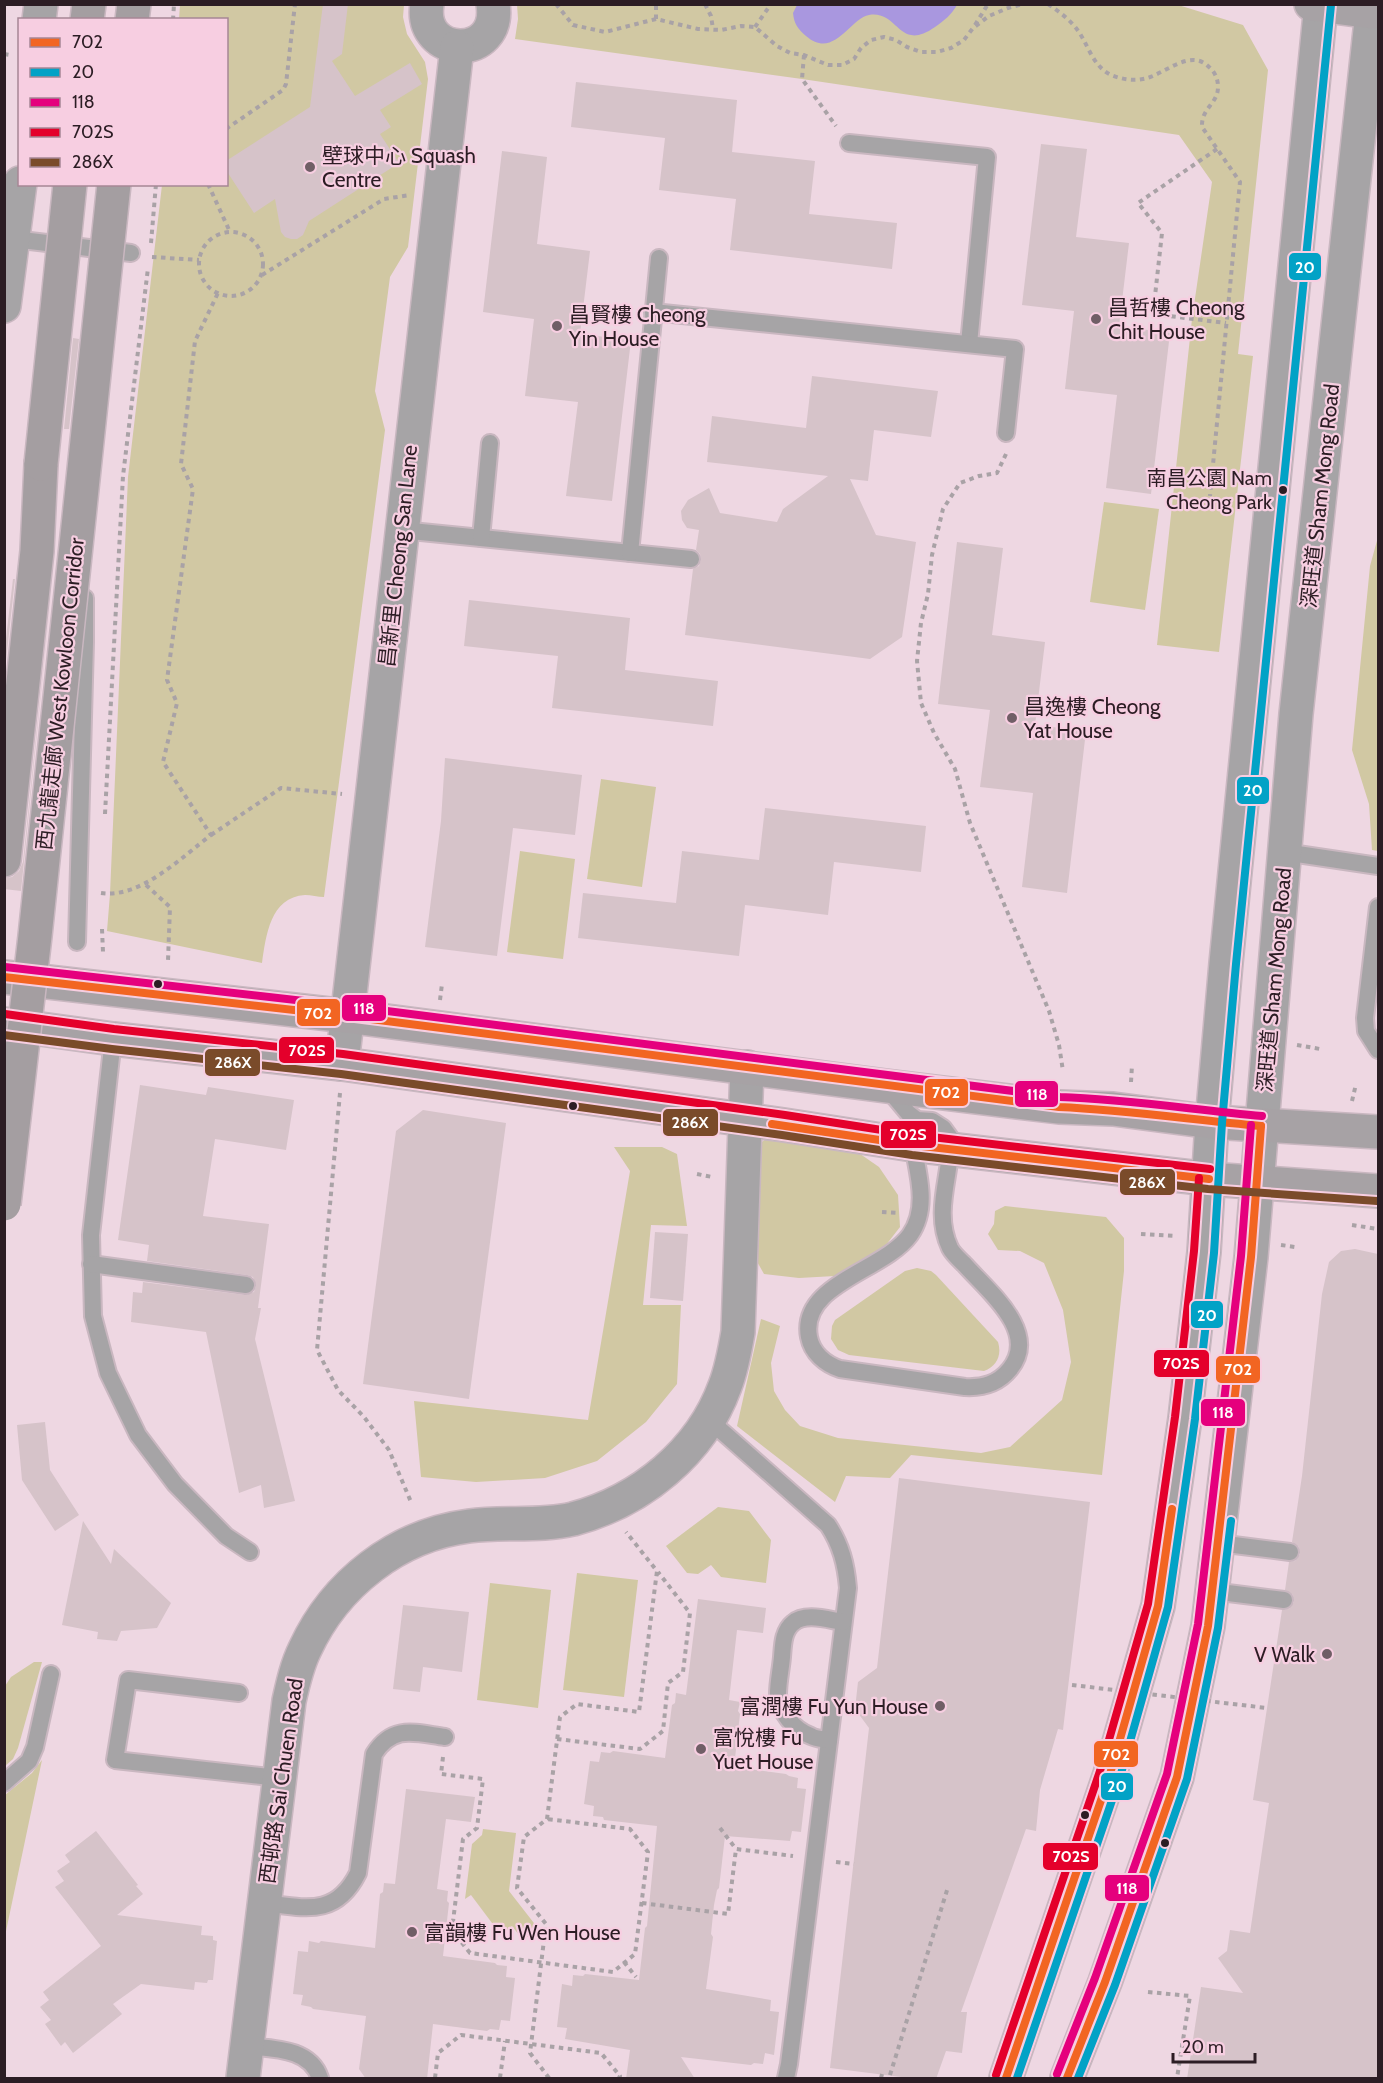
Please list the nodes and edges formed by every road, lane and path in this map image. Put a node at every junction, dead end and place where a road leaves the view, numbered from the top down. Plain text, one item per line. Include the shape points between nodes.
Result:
1 (295, 4) edge
2 (427, 4) edge
3 (493, 4) edge
4 (556, 4) edge
5 (656, 4) edge
6 (705, 4) edge
7 (771, 4) edge
8 (988, 4) edge
9 (1023, 4) edge
10 (1048, 4) edge
11 (1318, 5) edge
12 (1372, 8) edge
13 (656, 19) junction
14 (754, 27) junction
15 (973, 28) junction
16 (713, 30) junction
17 (457, 47) junction
18 (804, 55) junction
19 (228, 128) edge
20 (849, 143) joint
21 (1217, 149) junction
22 (20, 186) edge
23 (70, 186) edge
24 (114, 186) edge
25 (156, 186) edge
26 (209, 186) edge
27 (415, 194) dead end
28 (230, 232) junction
29 (13, 239) junction
30 (131, 253) dead end
31 (154, 258) dead end
32 (659, 258) dead end
33 (199, 260) junction
34 (262, 275) junction
35 (218, 293) junction
36 (4, 306) edge
37 (653, 312) junction
38 (1226, 323) junction
39 (969, 344) junction
40 (1006, 433) joint
41 (490, 443) dead end
42 (41, 464) junction
43 (83, 468) junction
44 (1210, 496) dead end
45 (401, 530) junction
46 (481, 538) junction
47 (630, 553) junction
48 (691, 560) dead end
49 (4, 640) edge
50 (348, 794) dead end
51 (105, 821) dead end
52 (211, 835) junction
53 (1284, 852) junction
54 (4, 860) edge
55 (1378, 866) edge
56 (146, 885) junction
57 (101, 893) dead end
58 (1378, 907) edge
59 (77, 942) dead end
60 (168, 961) dead end
61 (4, 977) edge
62 (347, 1016) junction
63 (4, 1024) edge
64 (113, 1039) junction
65 (1378, 1050) edge
66 (747, 1067) junction
67 (1063, 1071) dead end
68 (341, 1078) junction
69 (886, 1086) junction
70 (746, 1121) junction
71 (1212, 1122) junction
72 (1261, 1126) junction
73 (1378, 1132) edge
74 (913, 1145) junction
75 (951, 1148) junction
76 (1209, 1179) junction
77 (1257, 1182) junction
78 (1378, 1191) edge
79 (4, 1204) edge
80 (1352, 1226) dead end
81 (1378, 1229) edge
82 (91, 1264) junction
83 (246, 1285) dead end
84 (708, 1419) junction
85 (411, 1502) dead end
86 (625, 1531) dead end
87 (1218, 1543) junction
88 (250, 1552) dead end
89 (1290, 1552) dead end
90 (657, 1572) junction
91 (1212, 1591) junction
92 (1284, 1600) dead end
93 (843, 1622) junction
94 (51, 1674) dead end
95 (1072, 1685) dead end
96 (239, 1693) dead end
97 (1267, 1708) dead end
98 (446, 1737) joint
99 (557, 1738) junction
100 (829, 1740) junction
101 (279, 1778) junction
102 (4, 1783) edge
103 (547, 1819) junction
104 (720, 1828) dead end
105 (736, 1849) junction
106 (815, 1859) junction
107 (854, 1864) dead end
108 (948, 1887) dead end
109 (264, 1903) junction
110 (642, 1903) junction
111 (624, 1962) junction
112 (541, 1963) junction
113 (636, 1977) dead end
114 (1148, 1992) dead end
115 (505, 2041) junction
116 (531, 2044) junction
117 (247, 2046) junction
118 (890, 2075) dead end
119 (243, 2079) edge
120 (320, 2079) edge
121 (435, 2079) edge
122 (500, 2079) edge
123 (549, 2079) edge
124 (619, 2079) edge
125 (786, 2079) edge
126 (1006, 2079) edge
127 (1068, 2079) edge
128 (1177, 2079) edge

1 - 19 path via 283,90
2 - 17 street via 426,18 436,38
3 - 17 street via 495,14 487,34 478,42
4 - 13 path via 573,25 605,32
5 - 13 path
6 - 16 path
7 - 14 path
8 - 15 path
9 - 15 path via 989,16
10 - 21 path via 1077,29 1095,62 1109,74 1126,80 1144,79 1180,62 1194,59 1207,64 1216,75 1219,88 1201,119
11 - 12 main road
11 - 71 street
12 - 53 street, 深旺道 Sham Mong Road
13 - 16 path
14 - 16 path
14 - 18 path via 777,46
15 - 18 path via 964,40 936,52 921,52 884,37 871,40 854,59 842,65 828,65
17 - 45 street, 昌新里 Cheong San Lane
18 - 20 path via 802,79
20 - 39 lane via 987,157
21 - 38 path via 1240,182
21 - 38 path via 1138,203 1162,233 1153,314
22 - 29 street
23 - 42 highway, 西九龍走廊 West Kowloon Corridor, bridge
24 - 43 highway, 西九龍走廊 West Kowloon Corridor, bridge
25 - 51 path via 123,476
26 - 28 path
27 - 34 path via 384,199
28 - 33 path via 210,240
28 - 34 path via 248,236 257,245 263,256
29 - 30 lane
29 - 36 street
31 - 33 path
32 - 37 lane
33 - 35 path via 203,280
34 - 35 path via 257,284 239,296
35 - 52 path via 195,341 183,442 181,464 193,489 167,680 177,703 163,762
37 - 39 lane
37 - 47 lane
38 - 44 path
39 - 40 lane via 1015,349
40 - 67 path via 1006,453 997,473 960,483 943,509 932,555 917,661 921,704 956,769 970,823 1049,1011
41 - 46 lane
42 - 49 highway
42 - 54 highway, 西九龍走廊 West Kowloon Corridor via 37,550
43 - 59 lane, bridge via 85,642
43 - 79 highway, 西九龍走廊 West Kowloon Corridor, bridge
45 - 46 lane
45 - 62 street, 昌新里 Cheong San Lane
46 - 47 lane
47 - 48 lane
50 - 52 path via 281,788
52 - 56 path
53 - 55 lane
53 - 72 street, 深旺道 Sham Mong Road
56 - 57 path
56 - 60 path via 170,907
58 - 65 lane via 1365,1018 1366,1031
61 - 62 main road
62 - 66 main road
62 - 68 street, 昌新里 Cheong San Lane
63 - 64 main road
64 - 68 main road
64 - 82 lane
66 - 69 main road
66 - 70 street, 西邨路 Sai Chuen Road
68 - 70 main road
68 - 85 path via 317,1350 338,1390 389,1450
69 - 71 main road
69 - 75 lane via 917,1120 932,1121 944,1128 951,1138
70 - 74 main road
70 - 84 street, 西邨路 Sai Chuen Road via 738,1332 725,1386
71 - 72 main road
71 - 76 street
72 - 73 main road
72 - 77 street, 深旺道 Sham Mong Road
74 - 75 main road
74 - 75 lane via 921,1202 910,1234 893,1251 819,1300 809,1320 810,1342 822,1360 840,1369 978,1388 997,1381 1012,1366 1019,1346 1018,1332 1012,1318 951,1249 941,1219
75 - 76 main road
76 - 77 main road
76 - 126 street via 1188,1395 1158,1606 1110,1774
77 - 78 main road
77 - 87 street, 深旺道 Sham Mong Road
80 - 81 path
82 - 83 lane
82 - 88 lane via 93,1316 108,1373 138,1435 175,1484 226,1536
84 - 93 lane via 828,1526 837,1539 847,1571
84 - 101 street, 西邨路 Sai Chuen Road via 681,1456 661,1475 614,1504 548,1523 494,1523 441,1531 400,1548 349,1584 304,1650 289,1701
86 - 90 path
87 - 89 lane
87 - 91 street, 深旺道 Sham Mong Road
90 - 99 path via 639,1712 577,1704 560,1717
90 - 99 path via 690,1613 683,1672 668,1683 663,1731 640,1749
91 - 92 lane
91 - 127 street, 深旺道 Sham Mong Road via 1177,1777
93 - 100 lane
93 - 100 lane via 804,1617 786,1631 783,1642 778,1692 784,1713 811,1737
94 - 102 lane via 29,1761
95 - 97 path, bridge
96 - 101 lane via 128,1680 115,1760
98 - 109 lane via 403,1732 381,1743 374,1754 358,1873 341,1898 313,1908
98 - 112 path via 441,1774 483,1779 477,1828 463,1839 452,1930 470,1953
99 - 103 path
100 - 106 lane
101 - 109 street, 西邨路 Sai Chuen Road
103 - 110 path via 630,1829 648,1852
103 - 112 path via 524,1837 518,1888 546,1924
104 - 105 path
105 - 106 path
105 - 110 path via 728,1914
106 - 107 path
106 - 125 lane
108 - 118 path
109 - 117 street, 西邨路 Sai Chuen Road
110 - 111 path via 635,1954
111 - 112 path via 613,1972
111 - 113 path
112 - 116 path
114 - 128 path via 1190,1996
115 - 116 path
115 - 121 path via 461,2035 438,2053
115 - 122 path
116 - 123 path via 530,2053
116 - 124 path via 602,2053
117 - 119 street, 西邨路 Sai Chuen Road
117 - 120 lane via 295,2052 309,2060

